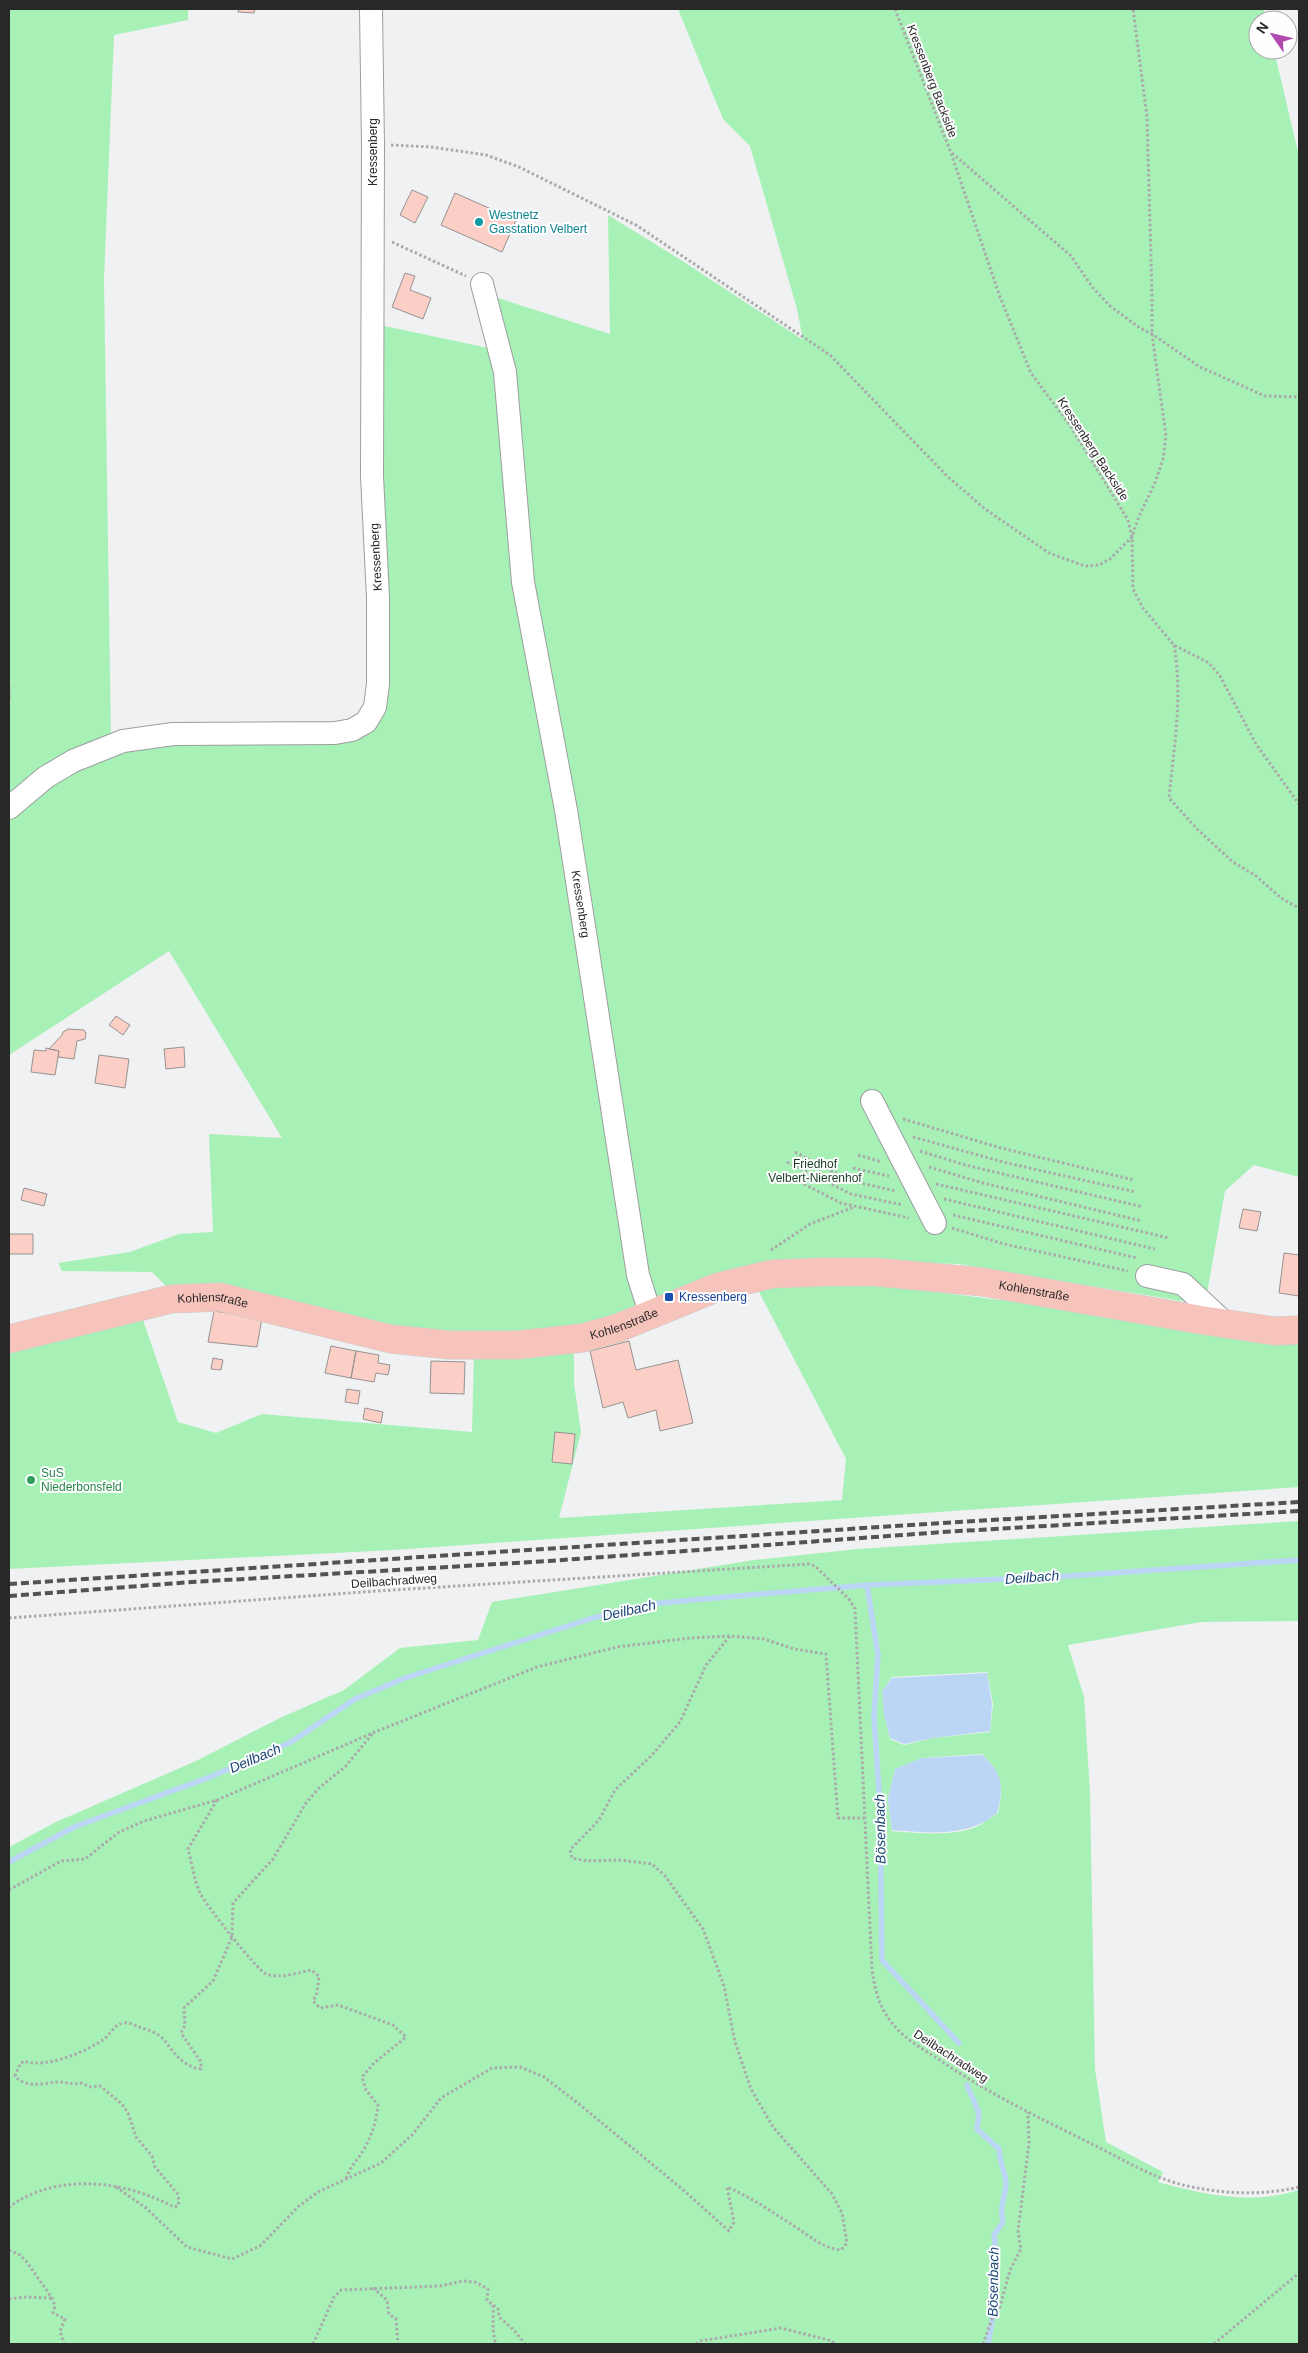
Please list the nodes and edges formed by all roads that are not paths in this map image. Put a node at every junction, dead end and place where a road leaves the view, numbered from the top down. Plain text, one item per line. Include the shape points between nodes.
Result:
1 (371, 9) edge
2 (482, 284) road end
3 (9, 808) edge
4 (882, 1121) road end
5 (920, 1194) road end
6 (1146, 1268) road end
7 (651, 1316) junction
8 (1224, 1322) junction
9 (1299, 1330) edge
10 (9, 1339) edge

1 - 3 street, Kressenberg via 372,476 379,666 375,707 366,722 352,730 335,733 173,734 123,741 73,761 46,777
2 - 7 street, Kressenberg via 505,372 523,582 566,810 638,1275
4 - 5 street
6 - 8 street via 1183,1284
7 - 8 main road, Kohlenstraße via 718,1287 772,1274 867,1272 983,1282
7 - 10 main road, Kohlenstraße via 582,1338 517,1345 450,1345 391,1339 220,1297 171,1299
8 - 9 main road, Kohlenstraße via 1274,1330

